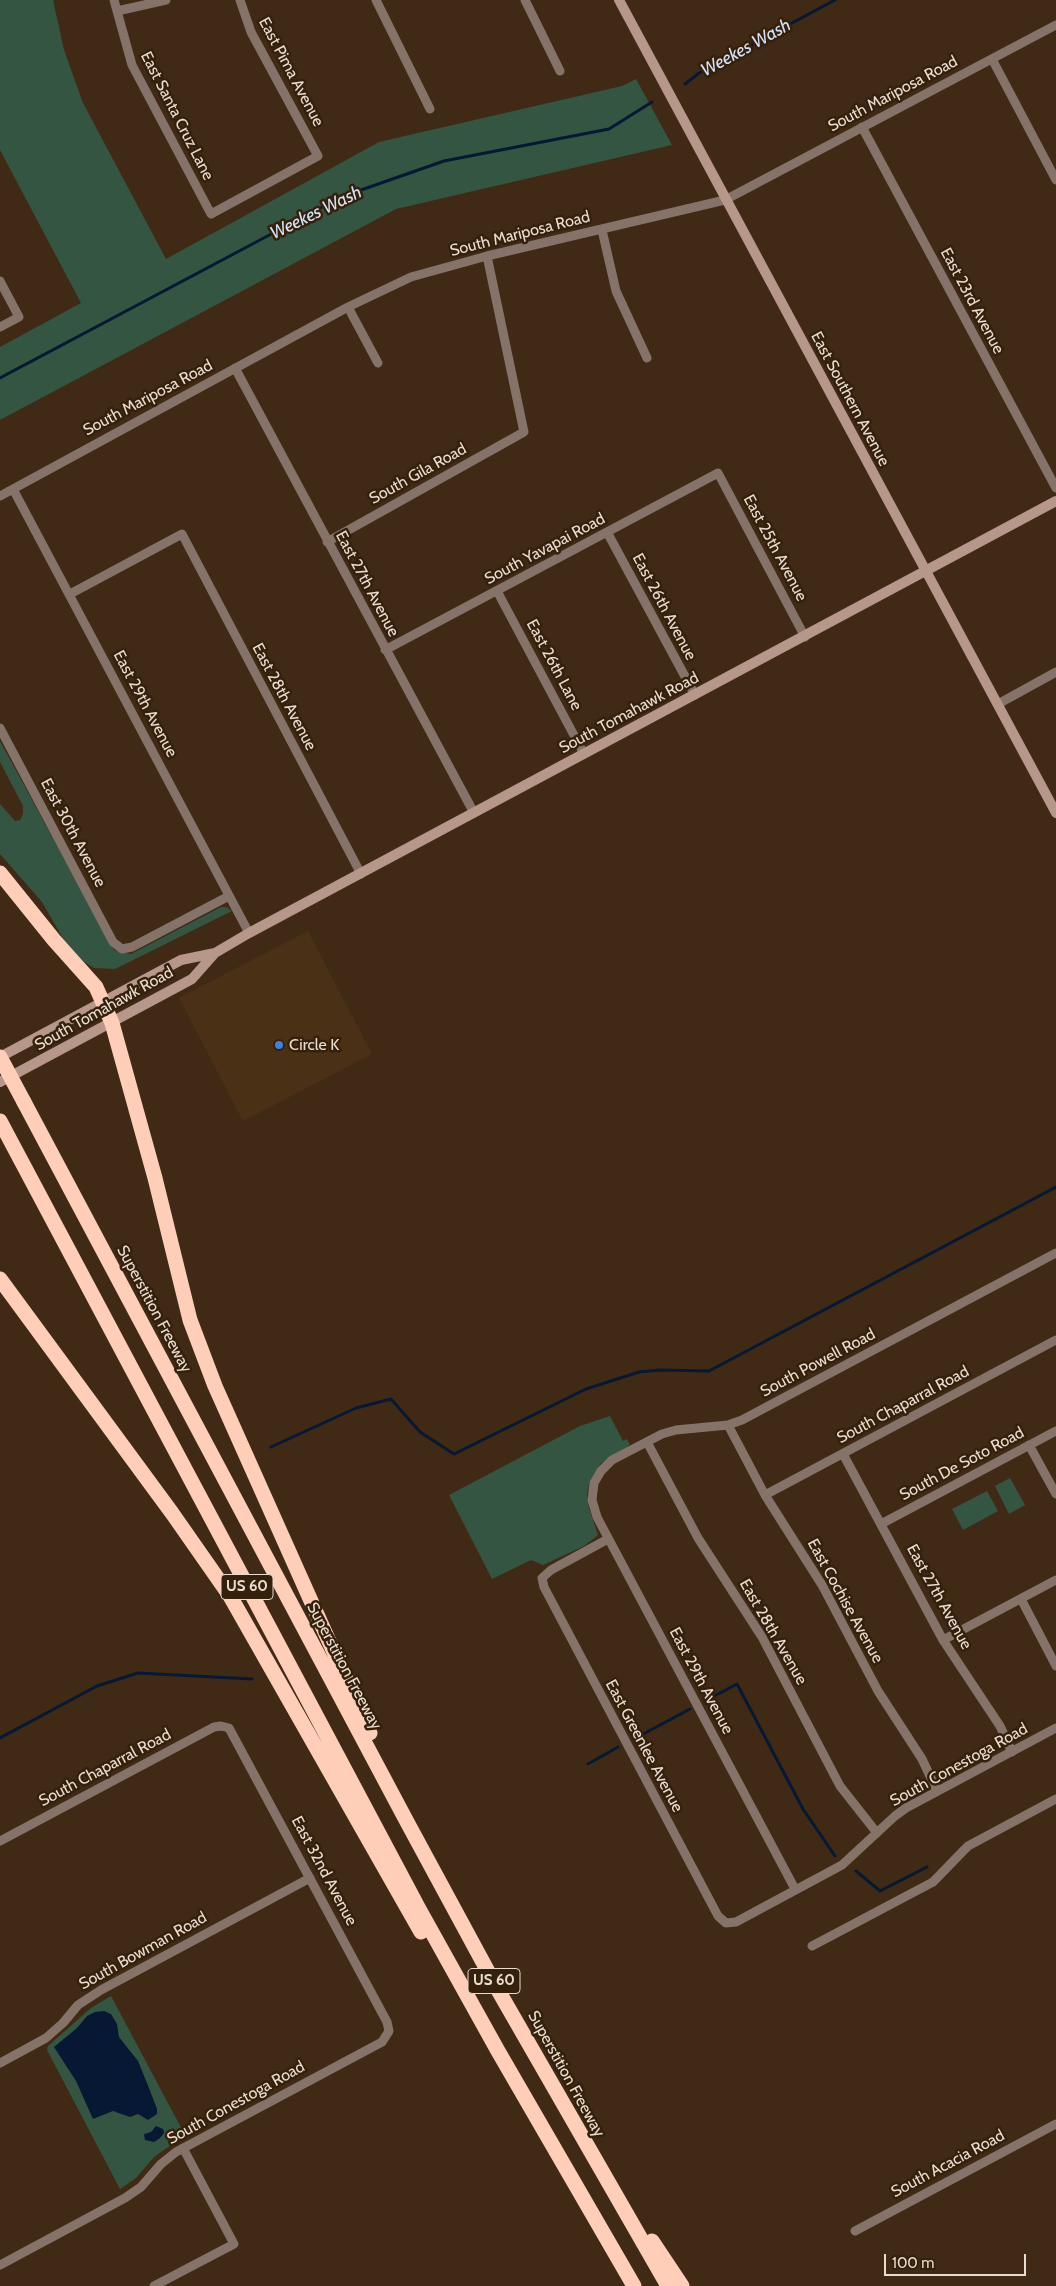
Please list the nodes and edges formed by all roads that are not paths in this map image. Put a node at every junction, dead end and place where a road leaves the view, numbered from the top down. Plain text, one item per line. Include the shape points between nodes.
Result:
1 (114, 0) edge
2 (166, 0) edge
3 (240, 0) edge
4 (376, 0) edge
5 (525, 0) edge
6 (618, 0) edge
7 (117, 11) junction
8 (1056, 25) edge
9 (992, 60) junction
10 (560, 70) dead end
11 (430, 109) dead end
12 (862, 127) junction
13 (1056, 180) edge
14 (725, 200) junction
15 (211, 214) joint
16 (602, 230) junction
17 (487, 256) junction
18 (0, 281) edge
19 (348, 307) junction
20 (0, 327) edge
21 (647, 358) dead end
22 (378, 363) dead end
23 (236, 368) junction
24 (718, 473) joint
25 (1056, 488) edge
26 (13, 489) junction
27 (0, 496) edge
28 (1056, 500) edge
29 (607, 532) junction
30 (327, 542) junction
31 (926, 572) junction
32 (497, 591) junction
33 (70, 594) junction
34 (805, 637) junction
35 (385, 650) junction
36 (1056, 672) edge
37 (695, 695) junction
38 (998, 704) junction
39 (0, 728) edge
40 (584, 754) junction
41 (474, 813) junction
42 (1056, 813) edge
43 (0, 873) edge
44 (361, 874) junction
45 (229, 896) junction
46 (249, 933) junction
47 (215, 953) junction
48 (103, 1002) junction
49 (112, 1023) junction
50 (0, 1057) edge
51 (0, 1082) edge
52 (0, 1121) edge
53 (1056, 1253) edge
54 (0, 1279) edge
55 (1056, 1340) edge
56 (728, 1425) junction
57 (1056, 1431) edge
58 (647, 1442) junction
59 (1029, 1445) junction
60 (843, 1454) junction
61 (594, 1484) joint
62 (1056, 1494) edge
63 (765, 1495) junction
64 (881, 1524) junction
65 (608, 1539) junction
66 (1056, 1580) edge
67 (1020, 1599) junction
68 (943, 1640) junction
69 (1056, 1666) edge
70 (225, 1726) joint
71 (1056, 1728) edge
72 (1012, 1752) junction
73 (937, 1791) junction
74 (1056, 1798) edge
75 (406, 1820) junction
76 (877, 1833) junction
77 (0, 1841) edge
78 (310, 1878) junction
79 (795, 1889) junction
80 (726, 1924) joint
81 (812, 1946) dead end
82 (388, 2035) joint
83 (498, 2051) junction
84 (0, 2063) edge
85 (1056, 2124) edge
86 (584, 2141) junction
87 (183, 2148) junction
88 (855, 2231) dead end
89 (0, 2265) edge
90 (154, 2286) edge
91 (634, 2286) edge
92 (668, 2286) edge
93 (682, 2286) edge

1 - 7 street, East Santa Cruz Lane
2 - 7 street
3 - 15 street, East Pima Avenue via 251,32 318,156
4 - 11 street
5 - 10 street
6 - 14 main road, East Southern Avenue
7 - 15 street, East Santa Cruz Lane via 132,66
8 - 9 street, South Mariposa Road
9 - 12 street, South Mariposa Road
9 - 13 street
12 - 14 street, South Mariposa Road
12 - 25 street, East 23rd Avenue
14 - 16 street, South Mariposa Road
14 - 31 main road, East Southern Avenue
16 - 17 street, South Mariposa Road
16 - 21 street via 616,292
17 - 19 street, South Mariposa Road via 411,277
17 - 30 street, South Gila Road via 524,432
18 - 20 street via 19,317
19 - 22 street
19 - 23 street, South Mariposa Road
23 - 26 street, South Mariposa Road
23 - 30 street, East 27th Avenue
24 - 29 street, South Yavapai Road
24 - 34 street, East 25th Avenue
26 - 27 street, South Mariposa Road
26 - 33 street, East 29th Avenue
28 - 31 main road, South Tomahawk Road
29 - 32 street, South Yavapai Road
29 - 37 street, East 26th Avenue
30 - 35 street, East 27th Avenue
31 - 34 main road, South Tomahawk Road
31 - 38 main road, East Southern Avenue
32 - 35 street, South Yavapai Road
32 - 40 street, East 26th Lane
33 - 44 street, East 28th Avenue via 182,534
33 - 45 street, East 29th Avenue
34 - 37 main road, South Tomahawk Road
35 - 41 street, East 27th Avenue
36 - 38 street
37 - 40 main road, South Tomahawk Road
38 - 42 main road, East Southern Avenue
39 - 45 street, East 30th Avenue via 113,942 122,948 132,947
40 - 41 main road, South Tomahawk Road
41 - 44 main road, South Tomahawk Road
43 - 48 highway via 96,987
44 - 46 main road, South Tomahawk Road
45 - 46 street, East 29th Avenue
46 - 47 main road, South Tomahawk Road
47 - 48 main road, South Tomahawk Road via 181,960
47 - 49 main road, South Tomahawk Road via 192,979
48 - 49 highway
48 - 50 main road, South Tomahawk Road
49 - 51 main road, South Tomahawk Road
49 - 75 highway via 190,1320 215,1386
50 - 75 highway, Superstition Freeway / US 60, bridge
52 - 83 highway, US 60 via 410,1892
53 - 56 street, South Powell Road
54 - 83 highway via 230,1596 410,1914
55 - 60 street, South Chaparral Road
56 - 58 street, South Powell Road via 676,1430
56 - 63 street, East Cochise Avenue
57 - 59 street, South De Soto Road
58 - 61 street, South Powell Road via 612,1460
58 - 76 street, East 28th Avenue via 698,1538 762,1637 840,1786
59 - 62 street
59 - 64 street, South De Soto Road
60 - 63 street, South Chaparral Road
60 - 64 street, East 27th Avenue
61 - 65 street, East 29th Avenue via 592,1500
63 - 73 street, East Cochise Avenue via 822,1585 878,1691 922,1759
64 - 68 street, East 27th Avenue
65 - 79 street, East 29th Avenue
65 - 80 street, East Greenlee Avenue via 542,1578 548,1596 708,1899
66 - 67 street
67 - 68 street
67 - 69 street
68 - 72 street, East 27th Avenue via 1000,1726
70 - 77 street, South Chaparral Road via 214,1727
70 - 78 street, East 32nd Avenue via 233,1733
71 - 72 street, South Conestoga Road
72 - 73 street, South Conestoga Road
73 - 76 street, South Conestoga Road via 895,1816
74 - 81 street via 968,1846 933,1882
75 - 86 highway, Superstition Freeway / US 60
76 - 79 street, South Conestoga Road via 849,1861
78 - 82 street, East 32nd Avenue via 387,2022
78 - 84 street, South Bowman Road via 93,1994 46,2038
79 - 80 street, South Conestoga Road via 736,1922
82 - 87 street, South Conestoga Road via 382,2042
83 - 91 highway, US 60
85 - 88 street, South Acacia Road
86 - 92 highway, Superstition Freeway / US 60
86 - 93 highway
87 - 89 street, South Conestoga Road via 125,2198
87 - 90 street via 234,2244

